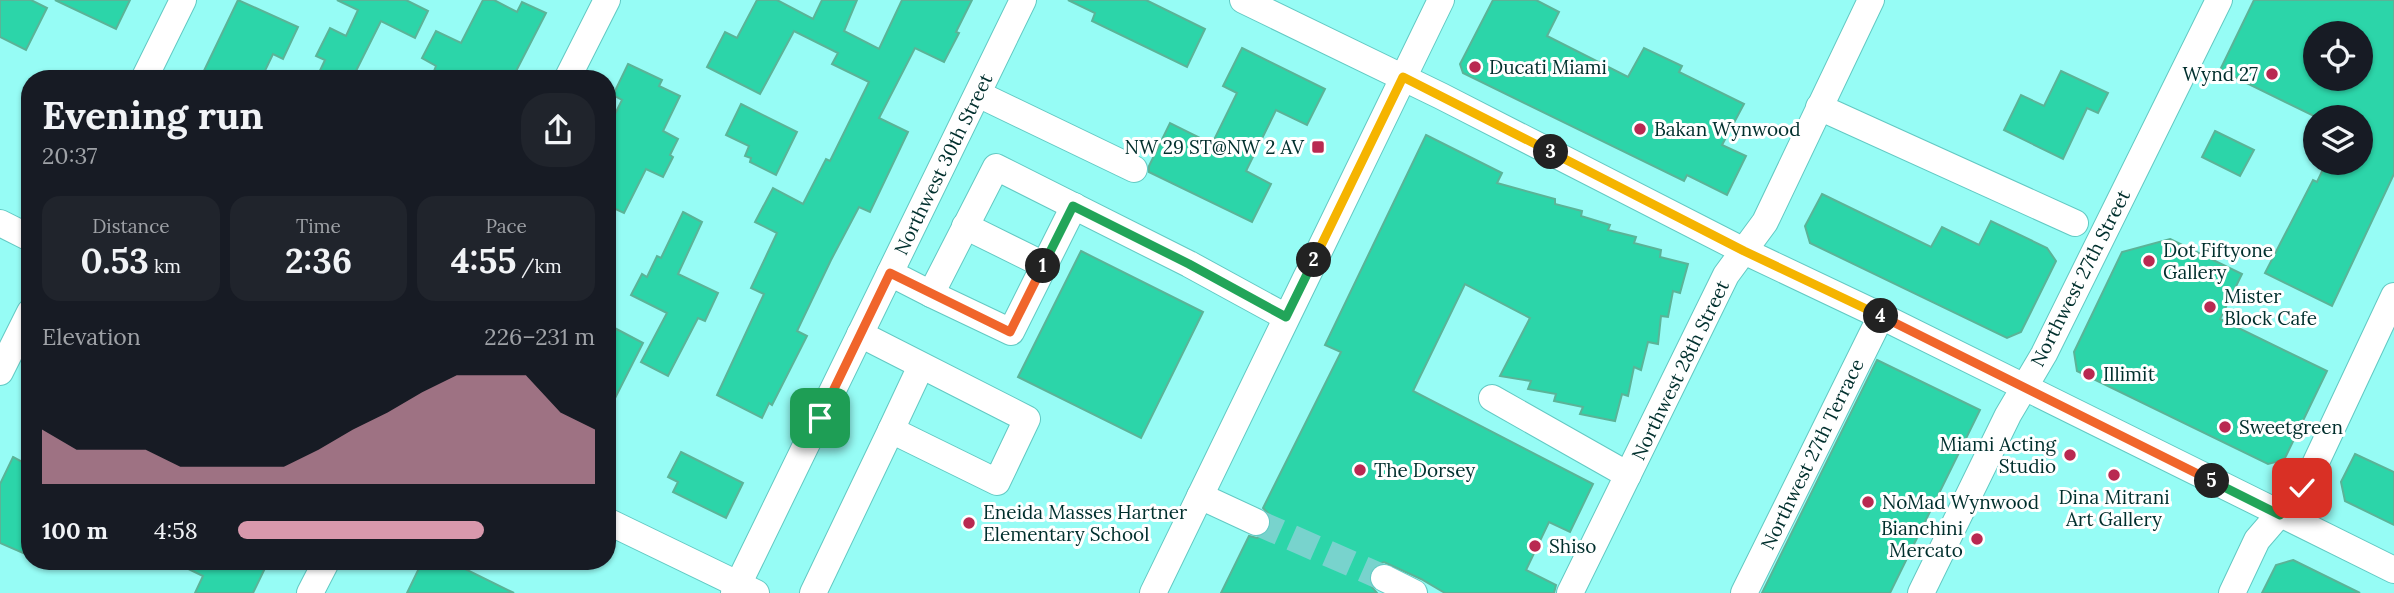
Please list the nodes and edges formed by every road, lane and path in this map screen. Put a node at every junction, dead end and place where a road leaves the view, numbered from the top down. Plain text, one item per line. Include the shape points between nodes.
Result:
1 (183, 0) edge
2 (607, 0) edge
3 (1023, 0) edge
4 (1243, 0) edge
5 (1441, 0) edge
6 (1871, 0) edge
7 (2219, 0) edge
8 (148, 70) edge
9 (572, 70) edge
10 (1403, 77) junction
11 (978, 94) junction
12 (1819, 107) junction
13 (1134, 169) dead end
14 (1073, 206) junction
15 (0, 223) edge
16 (2075, 223) dead end
17 (965, 226) junction
18 (21, 233) edge
19 (1744, 251) junction
20 (1044, 265) junction
21 (890, 273) junction
22 (931, 294) junction
23 (2394, 296) edge
24 (1881, 316) junction
25 (1286, 317) junction
26 (21, 330) edge
27 (860, 334) junction
28 (921, 366) junction
29 (0, 372) edge
30 (2025, 387) junction
31 (1492, 398) dead end
32 (891, 430) junction
33 (1628, 475) junction
34 (1200, 495) junction
35 (2280, 515) junction
36 (1256, 522) tunnel mouth
37 (616, 526) edge
38 (322, 570) edge
39 (2394, 570) edge
40 (1384, 578) tunnel mouth
41 (742, 590) edge
42 (310, 593) edge
43 (813, 593) edge
44 (1153, 593) edge
45 (1414, 593) edge
46 (1570, 593) edge
47 (1744, 593) edge
48 (1922, 593) edge
49 (2232, 593) edge

1 - 8 street
2 - 9 street
3 - 11 street, Northwest 30th Street
4 - 10 street
5 - 10 street
6 - 12 street, Northwest 28th Street
7 - 30 street, Northwest 27th Street
10 - 19 street
10 - 25 street
11 - 13 street
11 - 21 street, Northwest 30th Street
12 - 16 street
12 - 19 street, Northwest 28th Street via 1765,222
14 - 17 street via 996,167
14 - 20 street
14 - 25 street
15 - 18 street
17 - 20 street
17 - 22 street
19 - 24 street
19 - 33 street, Northwest 28th Street via 1726,275
20 - 22 street via 1010,332
21 - 22 street
21 - 27 street, Northwest 30th Street
23 - 35 street via 2310,475
24 - 30 street
24 - 47 street, Northwest 27th Terrace
25 - 34 street
26 - 29 street
27 - 28 street
27 - 41 street, Northwest 30th Street
28 - 32 street
28 - 32 street via 1027,419 997,482
30 - 35 street
30 - 48 street, Northwest 27th Street
31 - 33 street
32 - 43 street
33 - 46 street, Northwest 28th Street
34 - 36 street
34 - 44 street
35 - 39 street
35 - 49 street via 2257,540
37 - 41 street
38 - 42 street
40 - 45 street

